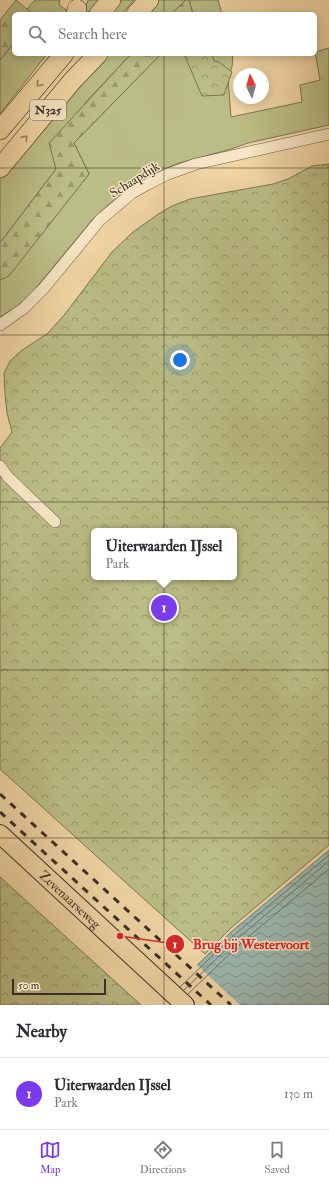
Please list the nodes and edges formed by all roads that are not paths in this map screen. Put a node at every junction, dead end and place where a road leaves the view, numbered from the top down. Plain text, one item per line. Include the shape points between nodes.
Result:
1 (111, 0) edge
2 (149, 0) edge
3 (101, 12) edge
4 (138, 12) edge
5 (62, 56) edge
6 (96, 56) edge
7 (0, 130) edge
8 (329, 134) edge
9 (0, 168) edge
10 (0, 325) edge
11 (0, 466) edge
12 (54, 522) dead end
13 (0, 834) edge
14 (185, 1005) edge

1 - 3 highway
2 - 4 highway
5 -> 7 highway, N325
9 -> 6 highway, N325
8 - 10 street, Schaapdijk via 196,164 168,174 132,193 100,220 44,288 24,308
11 - 12 street
13 - 14 main road, Zevenaarseweg

